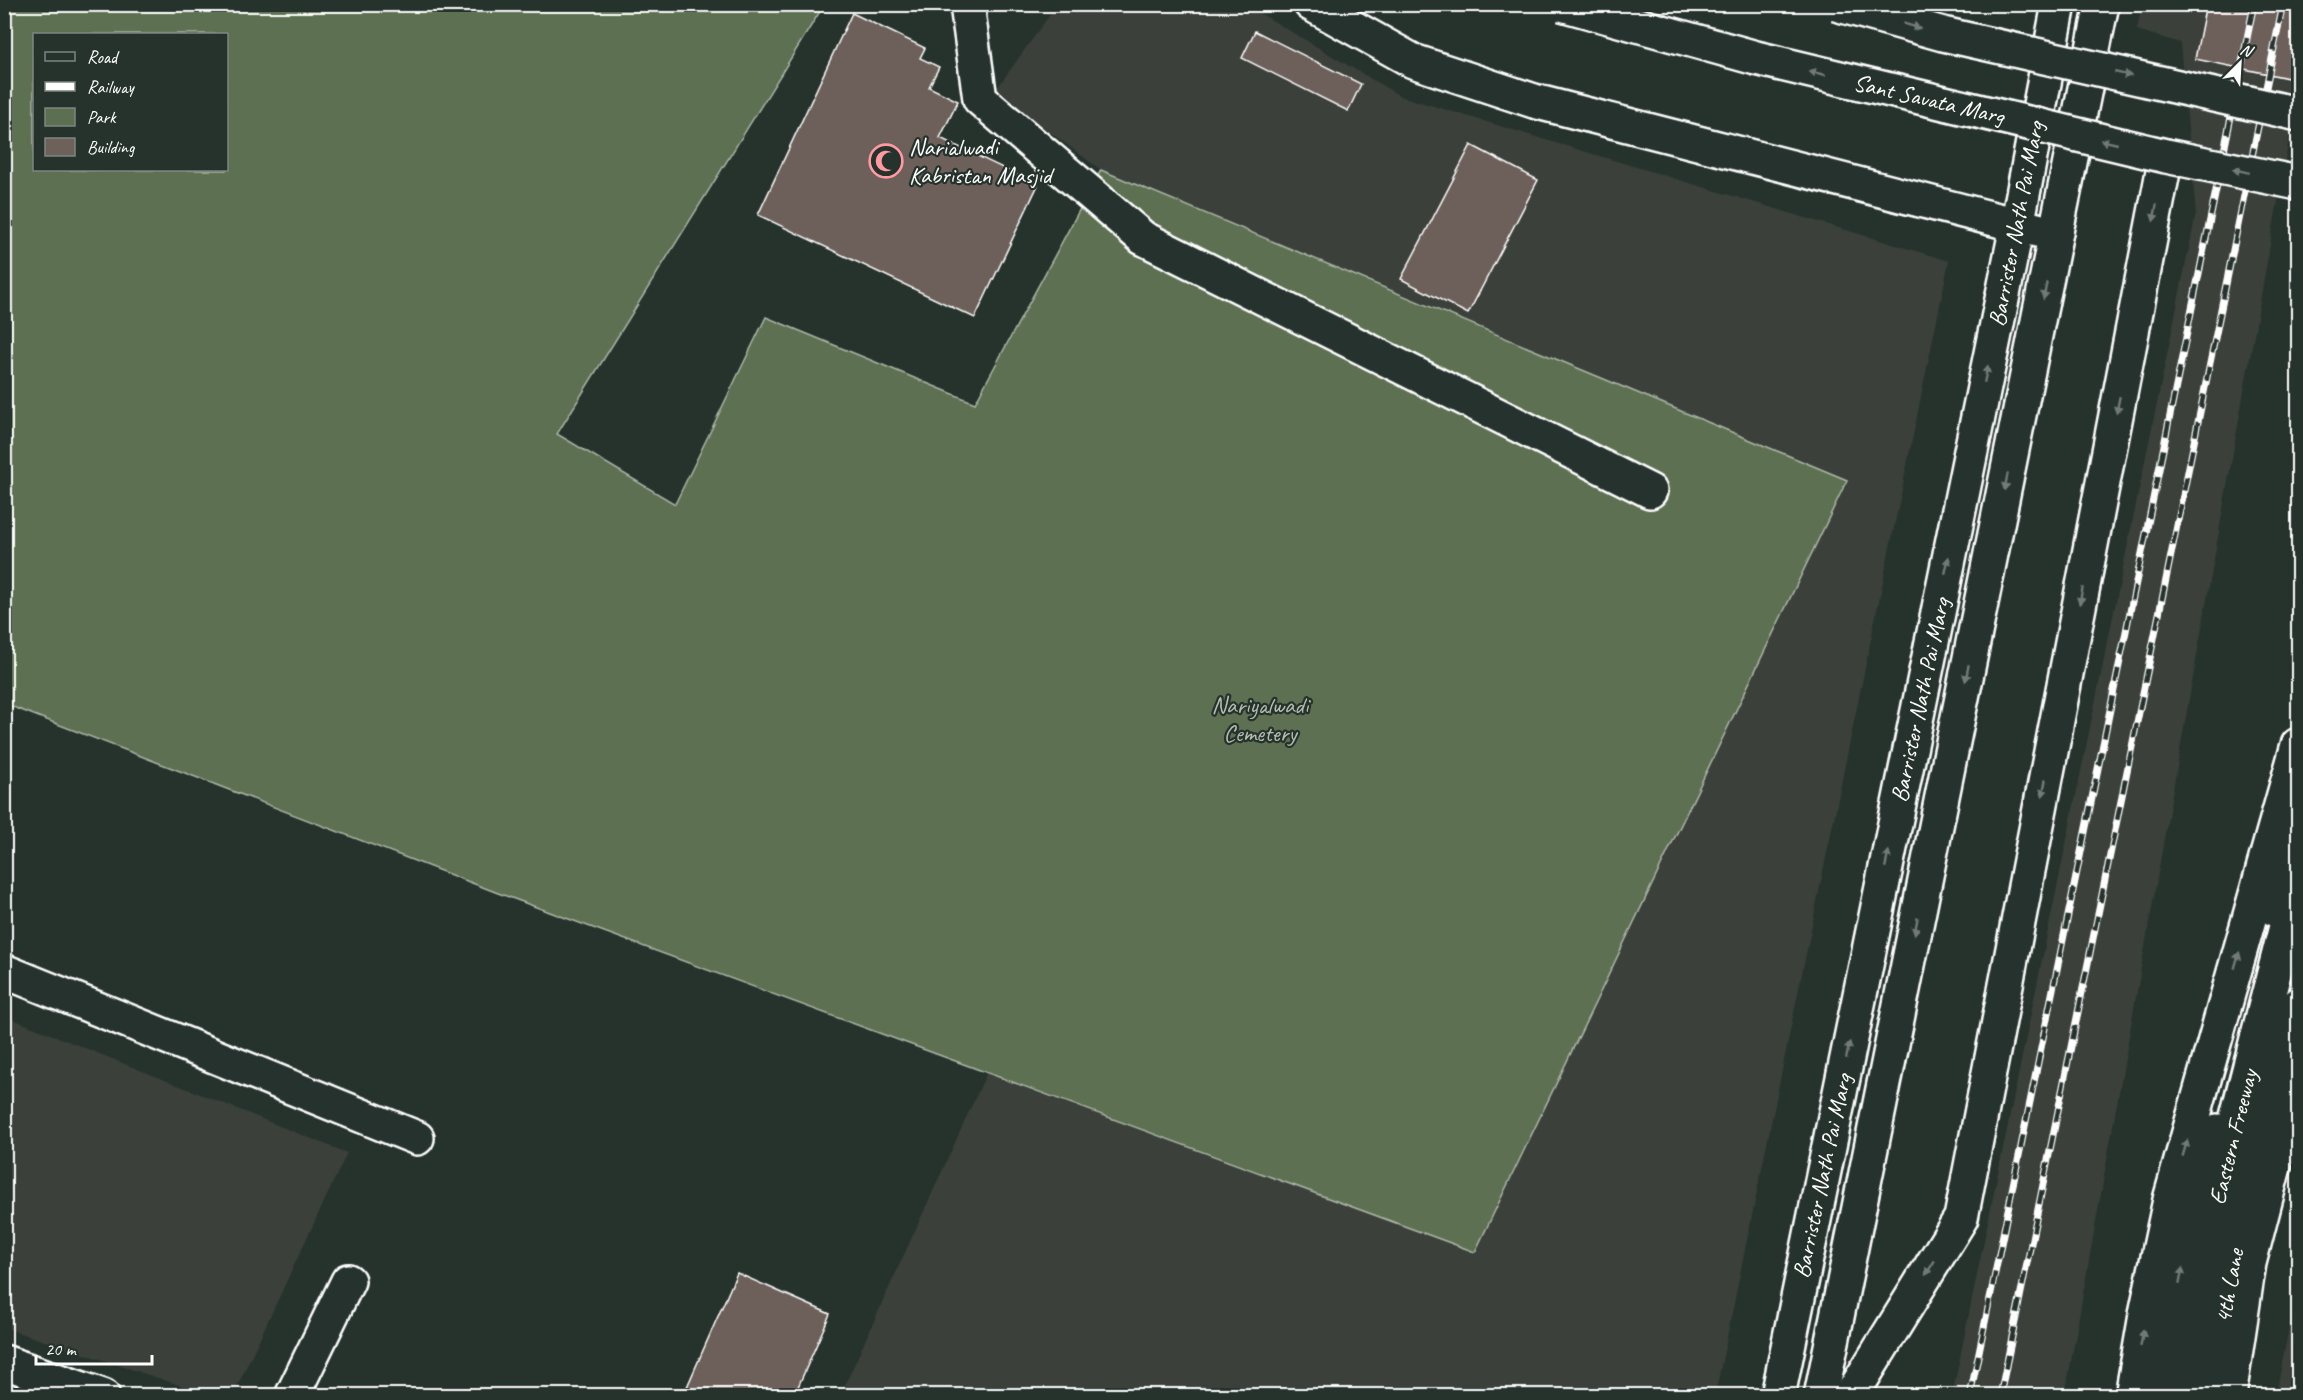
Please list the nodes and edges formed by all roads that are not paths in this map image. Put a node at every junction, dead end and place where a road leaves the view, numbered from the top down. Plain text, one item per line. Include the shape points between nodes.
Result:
1 (971, 4) edge
2 (1311, 4) edge
3 (1562, 4) edge
4 (1836, 4) edge
5 (2059, 4) edge
6 (2102, 4) edge
7 (2298, 114) edge
8 (2166, 156) junction
9 (2298, 183) edge
10 (2017, 226) junction
11 (2056, 234) junction
12 (1650, 491) dead end
13 (2298, 745) edge
14 (2298, 824) edge
15 (2298, 880) edge
16 (4, 971) edge
17 (2298, 1004) edge
18 (2298, 1074) edge
19 (417, 1138) dead end
20 (348, 1281) dead end
21 (1792, 1326) junction
22 (1833, 1336) junction
23 (4, 1362) edge
24 (103, 1395) edge
25 (292, 1395) edge
26 (1778, 1395) edge
27 (1821, 1395) edge
28 (1851, 1395) edge
29 (2132, 1395) edge
30 (2158, 1395) edge
31 (2180, 1395) edge
32 (2211, 1395) edge
33 (2229, 1395) edge

1 - 12 main road via 968,12 980,99 1143,238
2 - 10 main road via 1413,61 1534,101
8 -> 3 main road, Sant Savata Marg, bridge via 1756,58
4 -> 7 main road, bridge via 1943,34
5 - 10 main road, Barrister Nath Pai Marg
6 - 11 main road, Barrister Nath Pai Marg
9 -> 8 main road, Sant Savata Marg, bridge
8 -> 28 main road via 1961,1218
10 - 11 main road
21 -> 10 main road, Barrister Nath Pai Marg
11 -> 22 main road, Barrister Nath Pai Marg
29 -> 13 main road via 2170,1200
30 -> 14 main road via 2187,1242
15 - 31 main road, Eastern Freeway via 2218,1190
16 - 19 main road
17 - 32 main road, 4th Lane via 2231,1260
18 - 33 main road, Eastern Freeway via 2249,1263
20 - 25 main road
21 - 22 main road
21 - 26 main road, Barrister Nath Pai Marg
22 - 27 main road, Barrister Nath Pai Marg
23 - 24 main road

